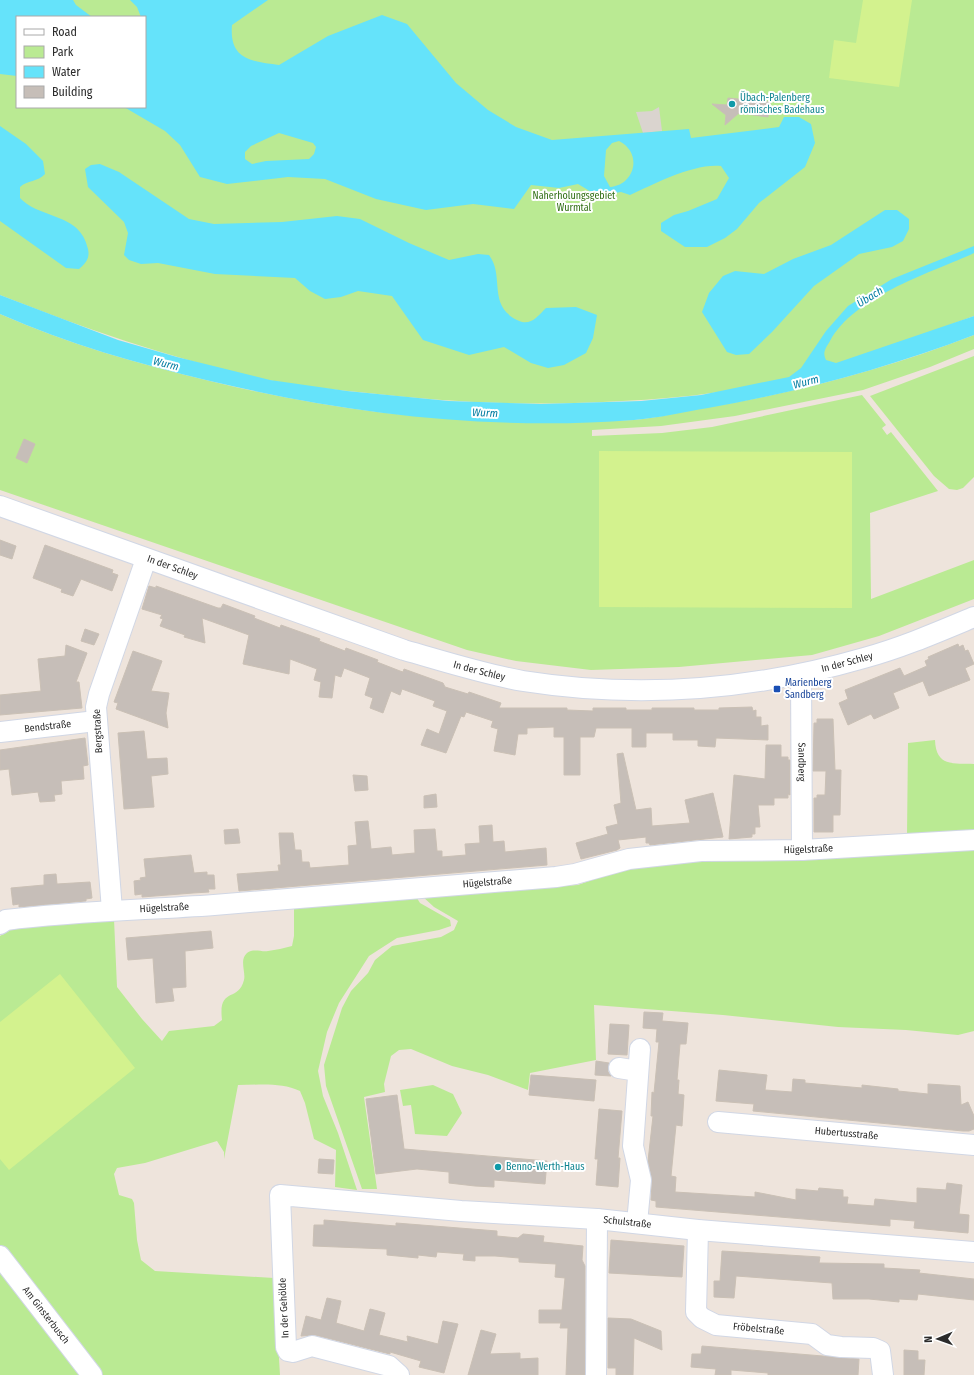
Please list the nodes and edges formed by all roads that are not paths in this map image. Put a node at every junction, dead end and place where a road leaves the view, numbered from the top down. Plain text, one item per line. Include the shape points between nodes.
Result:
1 (0, 506) edge
2 (146, 559) junction
3 (974, 617) edge
4 (802, 674) junction
5 (96, 721) junction
6 (0, 732) edge
7 (974, 840) edge
8 (802, 850) junction
9 (112, 910) junction
10 (0, 924) edge
11 (640, 1049) dead end
12 (718, 1122) dead end
13 (974, 1145) edge
14 (280, 1195) joint
15 (597, 1219) junction
16 (637, 1223) junction
17 (698, 1230) junction
18 (974, 1252) edge
19 (0, 1256) edge
20 (92, 1375) edge
21 (399, 1375) edge
22 (596, 1375) edge
23 (883, 1375) edge

1 - 2 street, In der Schley
2 - 4 street, In der Schley via 404,650 523,681 580,688 676,690 705,689
2 - 5 street, Bergstraße via 99,694
3 - 4 street, In der Schley via 864,658
4 - 8 street, Sandberg
5 - 6 street, Bendstraße
5 - 9 street, Bergstraße
7 - 8 street, Hügelstraße
8 - 9 street, Hügelstraße via 694,851 629,859 575,874 556,876 294,899
9 - 10 street, Hügelstraße via 6,920
11 - 16 street via 629,1069 633,1146 641,1180
12 - 13 street, Hubertusstraße
14 - 15 street, Schulstraße via 461,1211
14 - 21 street, In der Gehölde via 288,1351 312,1346 389,1366
15 - 16 street, Schulstraße
15 - 22 street
16 - 17 street, Schulstraße
17 - 18 street, Schulstraße
17 - 23 street, Fröbelstraße via 696,1312 702,1318 716,1324 812,1334 827,1345 873,1348 880,1351
19 - 20 street, Am Ginsterbusch

